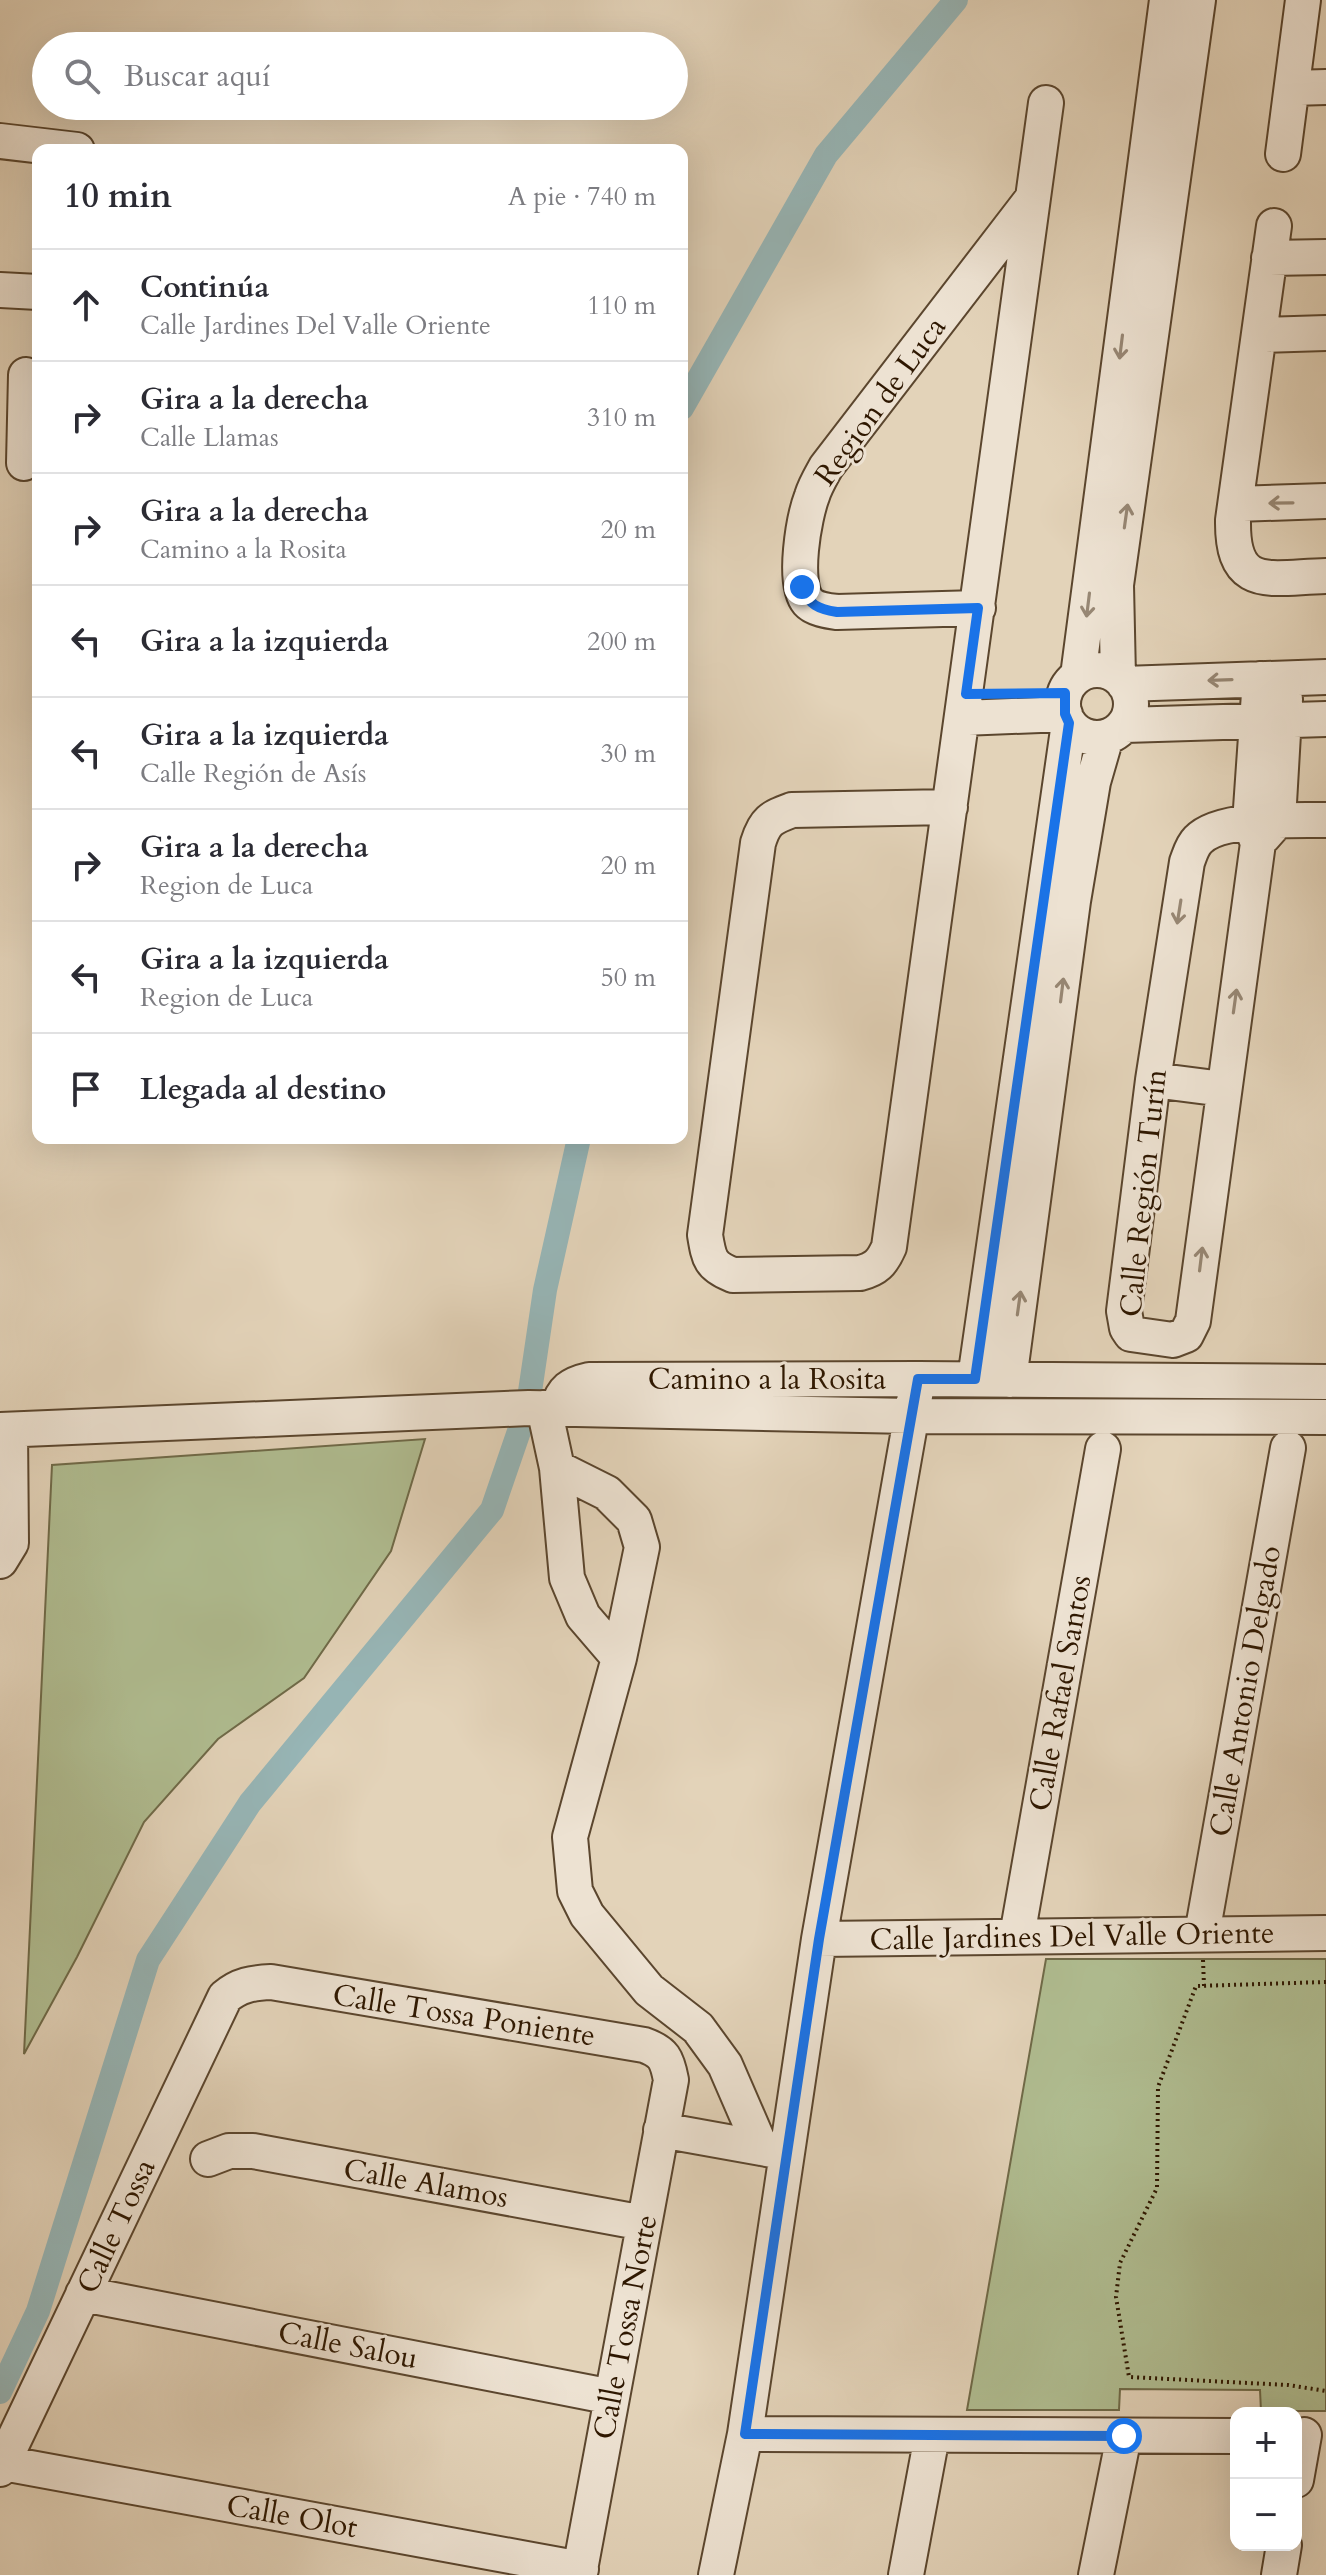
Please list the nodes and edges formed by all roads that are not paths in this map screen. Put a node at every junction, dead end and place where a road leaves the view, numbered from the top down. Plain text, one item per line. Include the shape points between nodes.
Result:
1 (1167, 0) edge
2 (1198, 0) edge
3 (1310, 11) edge
4 (1326, 87) edge
5 (1292, 88) junction
6 (1046, 103) dead end
7 (0, 141) edge
8 (32, 145) edge
9 (1283, 154) dead end
10 (1032, 198) junction
11 (1326, 257) edge
12 (1146, 271) junction
13 (0, 290) edge
14 (32, 292) edge
15 (1326, 333) edge
16 (1259, 335) junction
17 (21, 375) edge
18 (21, 463) edge
19 (1326, 501) edge
20 (1236, 504) junction
21 (1326, 576) edge
22 (978, 608) junction
23 (1326, 677) edge
24 (1273, 678) junction
25 (1121, 680) junction
26 (1069, 701) junction
27 (964, 706) junction
28 (1326, 719) edge
29 (1270, 721) junction
30 (1115, 731) junction
31 (950, 807) junction
32 (1326, 820) edge
33 (1262, 829) junction
34 (1039, 1047) junction
35 (1153, 1080) junction
36 (1223, 1089) junction
37 (918, 1379) junction
38 (975, 1379) junction
39 (1009, 1380) junction
40 (1326, 1382) edge
41 (544, 1408) junction
42 (910, 1416) junction
43 (1326, 1417) edge
44 (5, 1430) edge
45 (1288, 1448) dead end
46 (1103, 1449) dead end
47 (557, 1468) junction
48 (4, 1549) edge
49 (619, 1658) junction
50 (1326, 1933) edge
51 (1202, 1934) junction
52 (1017, 1936) junction
53 (819, 1939) junction
54 (237, 1987) joint
55 (671, 2080) joint
56 (661, 2130) junction
57 (774, 2150) junction
58 (208, 2159) dead end
59 (644, 2223) junction
60 (83, 2294) junction
61 (612, 2397) junction
62 (745, 2434) junction
63 (1309, 2435) edge
64 (932, 2436) junction
65 (1124, 2436) junction
66 (1230, 2436) edge
67 (2, 2466) edge
68 (1296, 2479) edge
69 (1283, 2551) edge
70 (580, 2572) edge
71 (716, 2575) edge
72 (906, 2575) edge
73 (1096, 2575) edge
74 (1279, 2575) edge

1 - 12 street
2 - 12 street
3 - 5 street
4 - 5 street
5 - 9 street
6 - 10 street, Region de Luca
7 - 8 street
10 - 22 street, Region de Luca
10 - 22 street, Region de Luca via 826,467 805,517 801,571 808,603 837,612
11 - 16 street via 1272,242
25 -> 12 street via 1116,585
12 -> 26 street
13 - 14 street
15 - 16 street
16 - 20 street
17 - 18 street
19 -> 20 street
20 - 21 street via 1232,537 1242,568 1265,577
22 - 27 street, Region de Luca
23 - 24 street
24 -> 25 street
24 - 29 street, Calle Región Turín
25 - 26 street via 1098,670
25 - 30 street via 1131,697 1131,711
26 - 27 street
26 - 30 street via 1079,733 1092,738
26 - 34 street
27 - 31 street, Region de Luca
28 - 29 street
29 - 30 street
29 - 33 street, Calle Región Turín
34 -> 30 street via 1073,901 1093,782
31 - 31 street, Region de Luca via 792,810 763,828 705,1235 716,1268 733,1275 860,1273 882,1262 889,1247
32 - 33 street
33 -> 35 street, Calle Región Turín via 1221,827 1192,848
36 -> 33 street, Calle Región Turín
34 - 38 street
39 -> 34 street
35 - 36 street
35 -> 36 street, Calle Región Turín via 1124,1311 1127,1328 1138,1336 1173,1340 1191,1329
37 - 38 street, Camino a la Rosita
37 - 41 street, Camino a la Rosita via 589,1380 567,1388
37 - 42 street
38 - 39 street, Camino a la Rosita
39 - 40 street, Camino a la Rosita
41 - 42 street, Camino a la Rosita
41 - 44 street, Camino a la Rosita
41 - 47 street
42 - 43 street, Camino a la Rosita
42 - 53 street
44 - 48 street
45 - 51 street, Calle Antonio Delgado
46 - 52 street, Calle Rafael Santos
47 - 49 street via 567,1578 583,1616
47 - 49 street via 607,1493 634,1520 642,1547
49 - 57 street via 570,1837 575,1891 587,1915 649,1990 698,2028
50 - 51 street, Calle Jardines Del Valle Oriente
51 - 52 street, Calle Jardines Del Valle Oriente
52 - 53 street, Calle Jardines Del Valle Oriente
53 - 57 street
54 - 55 street, Calle Tossa Poniente via 271,1982 644,2045 668,2062
54 - 60 street, Calle Tossa via 225,1997
55 - 56 street, Calle Tossa Norte
56 - 57 street
56 - 59 street, Calle Tossa Norte
57 - 62 street
58 - 59 street, Calle Alamos via 229,2151 253,2151
59 - 61 street, Calle Tossa Norte
60 - 61 street, Calle Salou
60 - 67 street, Calle Tossa
61 - 70 street, Calle Tossa Norte
62 - 64 street
62 - 71 street
63 - 68 street
64 - 65 street
64 - 72 street
65 - 66 street
65 - 73 street
67 - 70 street, Calle Olot
69 - 74 street

